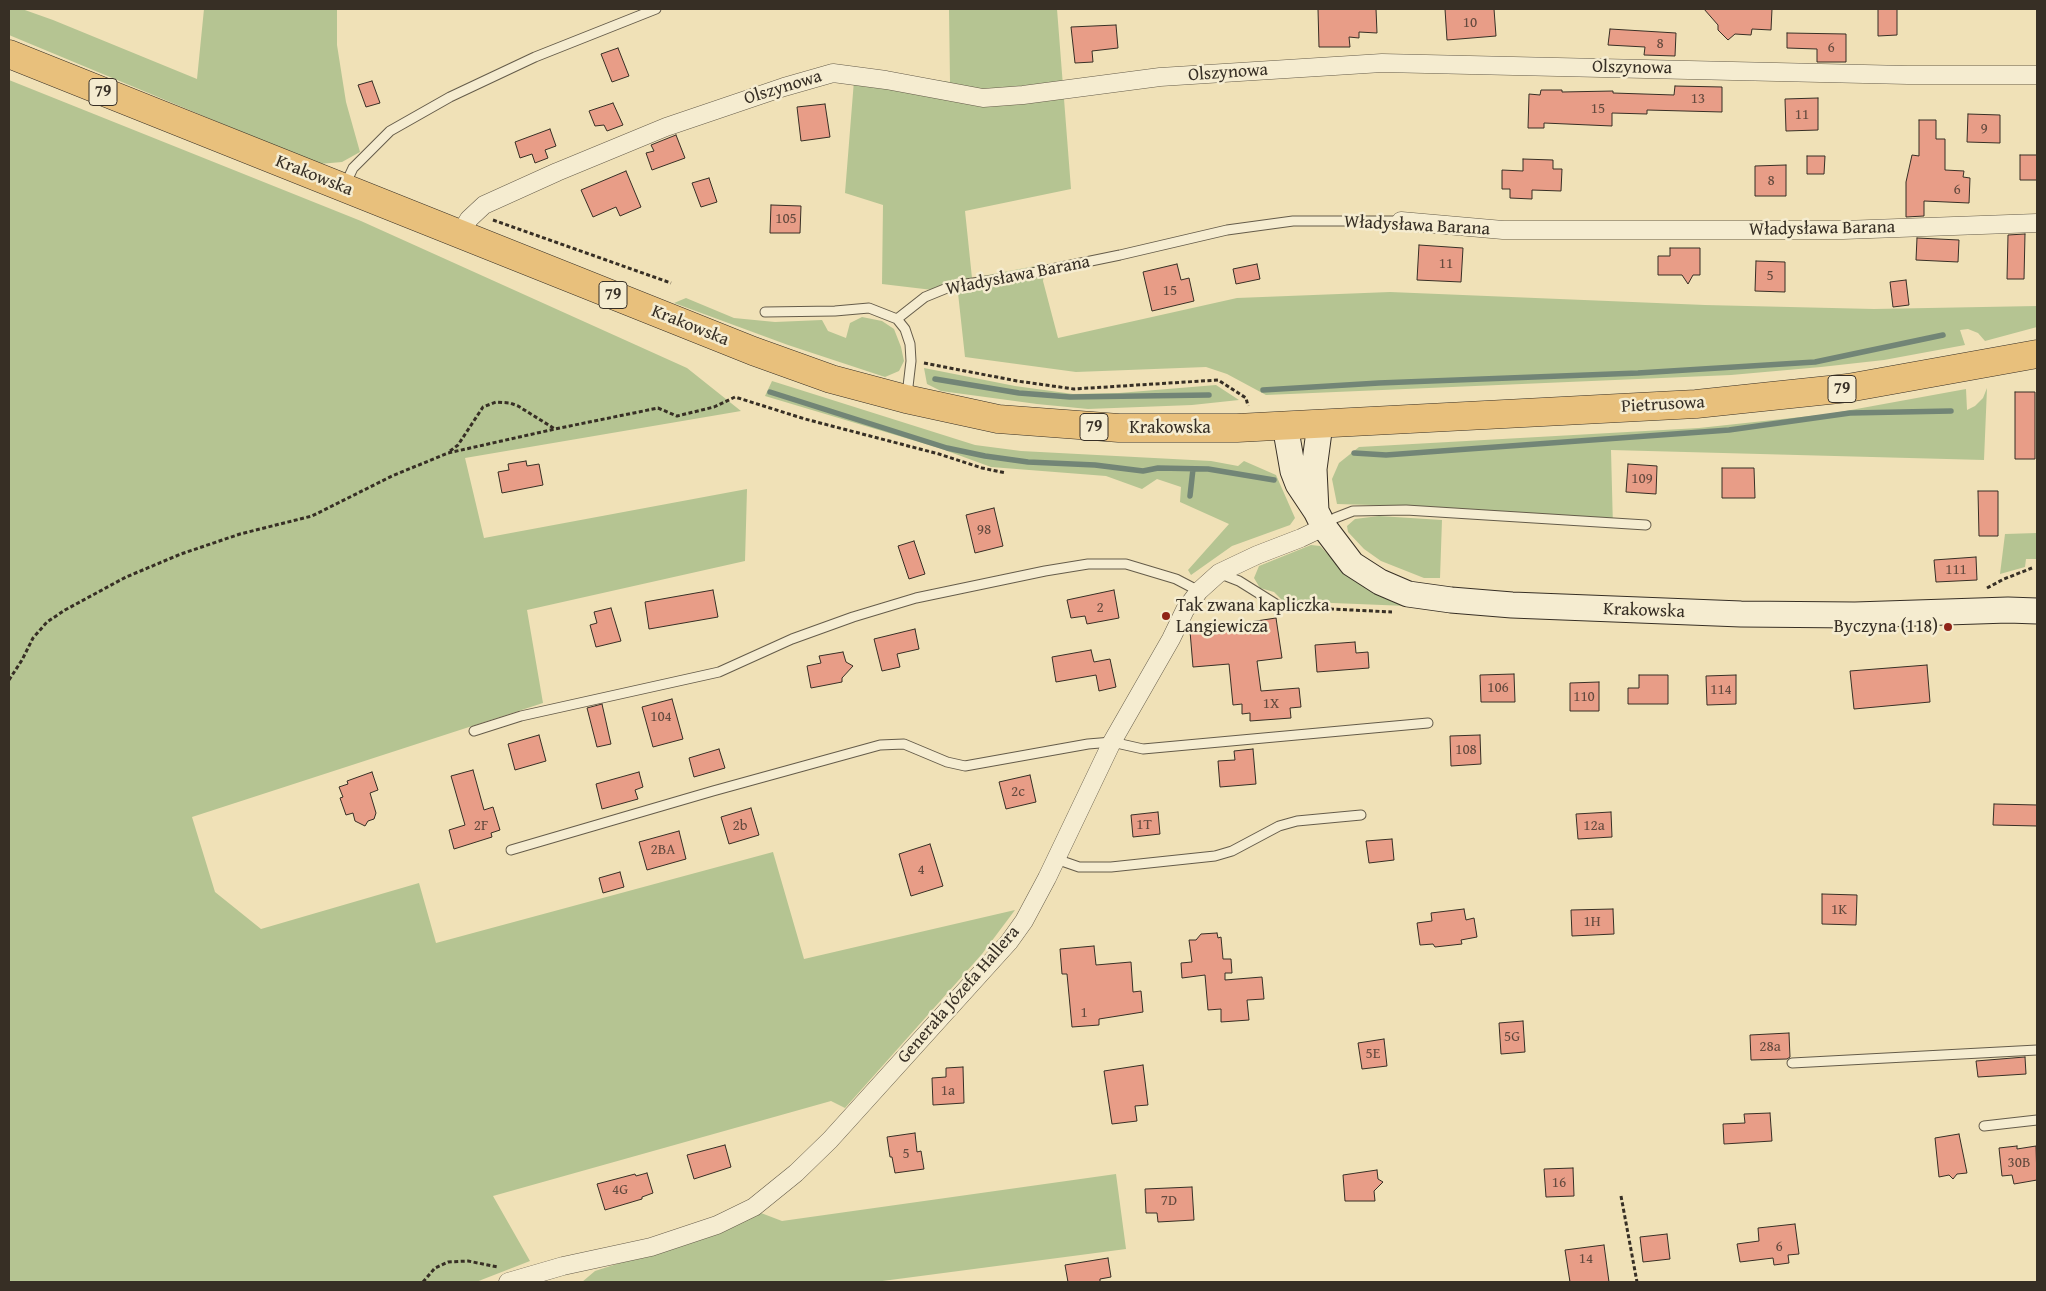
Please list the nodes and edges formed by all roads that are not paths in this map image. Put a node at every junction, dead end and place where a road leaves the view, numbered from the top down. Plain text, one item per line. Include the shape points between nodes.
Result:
1 (656, 9) edge
2 (9, 54) edge
3 (2037, 75) edge
4 (343, 188) junction
5 (1401, 221) joint
6 (2037, 223) edge
7 (460, 234) junction
8 (765, 312) dead end
9 (897, 319) junction
10 (2037, 354) edge
11 (906, 400) junction
12 (1320, 424) junction
13 (1285, 425) junction
14 (1320, 519) junction
15 (1646, 525) dead end
16 (1219, 573) junction
17 (1199, 591) junction
18 (1280, 606) dead end
19 (2037, 606) edge
20 (2008, 610) junction
21 (2037, 611) edge
22 (1428, 723) dead end
23 (474, 731) dead end
24 (1112, 742) junction
25 (1361, 815) dead end
26 (511, 850) dead end
27 (1056, 859) junction
28 (2037, 1050) edge
29 (1792, 1063) dead end
30 (2037, 1120) edge
31 (1984, 1126) dead end
32 (565, 1274) edge
33 (508, 1282) edge

1 - 4 lane via 535,56 398,126 357,163
2 - 4 main road, Krakowska / 79
3 - 7 street, Olszynowa via 1382,63 1160,77 983,98 833,73 666,127 557,172 484,205 468,219
4 - 7 main road, Krakowska / 79
5 - 6 street, Władysława Barana via 1503,230 1843,230
5 - 9 lane, Władysława Barana via 1293,221 1227,230 1008,278 952,286 926,297
7 - 11 main road, Krakowska / 79 via 753,351 831,379
8 - 9 lane via 869,308
9 - 11 lane via 910,344
10 - 12 main road, Pietrusowa / 79 via 1848,388 1745,400
11 - 13 main road, Krakowska / 79 via 998,419 1056,424 1118,428
12 - 13 main road, Pietrusowa / 79
12 - 14 street via 1314,469
13 - 14 street, Krakowska via 1296,478
14 - 15 lane via 1335,518 1353,511 1406,510
14 - 16 street, Generała Józefa Hallera via 1302,538
14 - 20 street, Krakowska via 1352,564 1380,582 1408,594 1451,600 1741,614 1855,615
16 - 17 street, Generała Józefa Hallera
16 - 18 lane via 1240,581
17 - 23 lane via 1176,579 1126,564 1088,564 1046,571 916,598 853,617 792,639 719,672 521,716
17 - 24 street, Generała Józefa Hallera via 1185,610
19 - 20 street, Krakowska
20 - 21 street, Krakowska
22 - 24 lane via 1143,750
24 - 26 lane via 965,766 904,744 880,746
24 - 27 street, Generała Józefa Hallera
25 - 27 lane via 1297,821 1279,826 1232,851 1215,856 1111,867 1078,867
27 - 32 street, Generała Józefa Hallera via 1010,942 830,1140 796,1173 754,1207 717,1225
28 - 29 lane
30 - 31 lane
32 - 33 street, Generała Józefa Hallera via 527,1276

